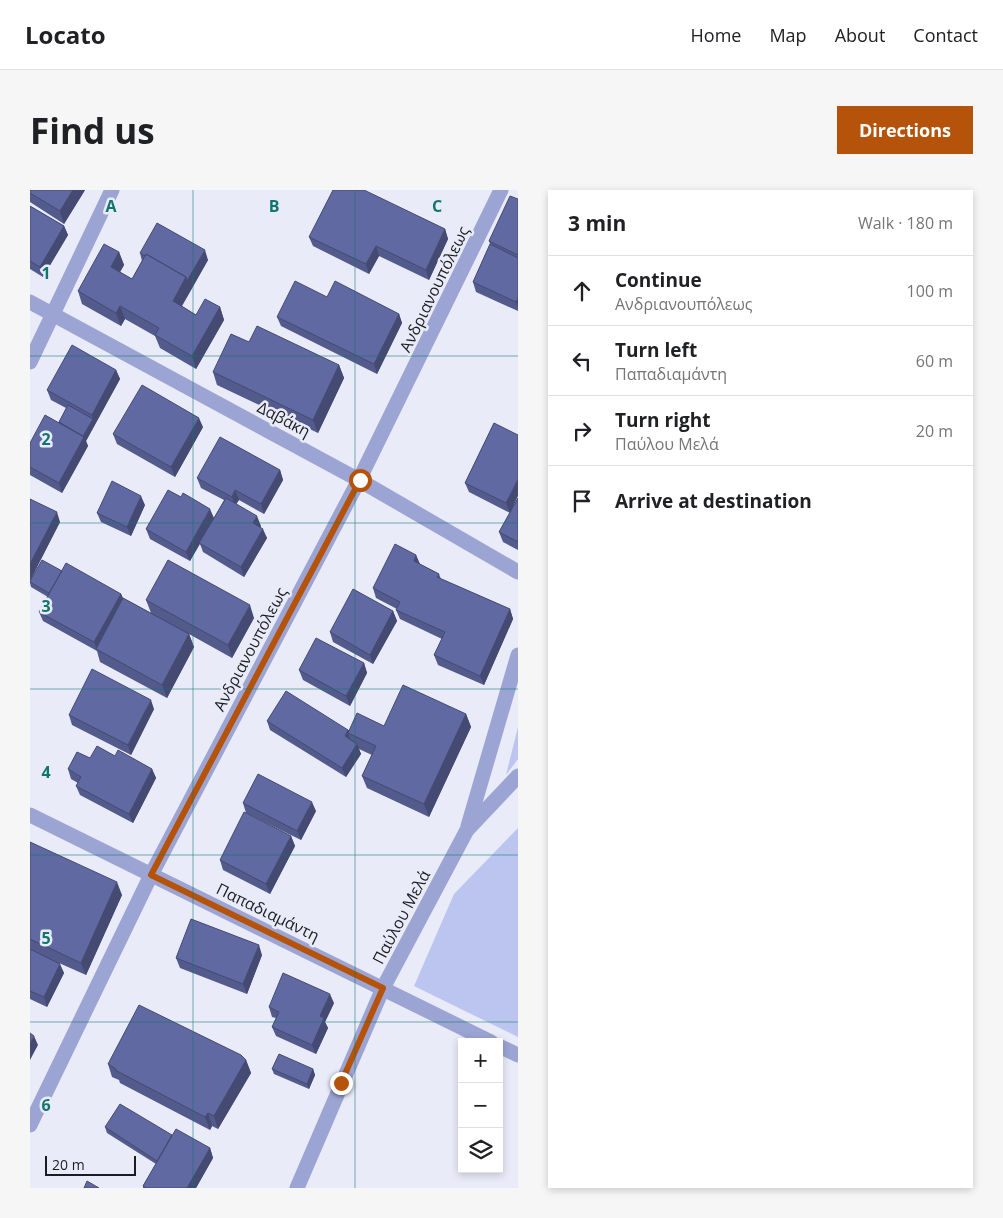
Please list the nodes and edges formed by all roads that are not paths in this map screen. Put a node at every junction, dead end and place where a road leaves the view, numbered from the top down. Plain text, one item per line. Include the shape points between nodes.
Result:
1 (112, 190) edge
2 (502, 190) edge
3 (30, 302) edge
4 (54, 315) junction
5 (30, 362) edge
6 (360, 480) junction
7 (518, 572) edge
8 (518, 655) edge
9 (518, 776) edge
10 (30, 815) edge
11 (467, 830) junction
12 (151, 875) junction
13 (383, 988) junction
14 (482, 1038) edge
15 (503, 1048) edge
16 (518, 1056) edge
17 (30, 1124) edge
18 (297, 1188) edge

1 - 4 street
2 - 6 street, Ανδριανουπόλεως
3 - 4 street, Δαβάκη
4 - 5 street
4 - 6 street, Δαβάκη
6 - 7 street, Δαβάκη
6 - 12 street, Ανδριανουπόλεως
8 - 11 street, Παύλου Μελά
9 - 11 street, Παύλου Μελά
10 - 12 street, Παπαδιαμάντη
11 - 13 street, Παύλου Μελά
12 - 13 street, Παπαδιαμάντη
12 - 17 street, Ανδριανουπόλεως
13 - 14 street, Παπαδιαμάντη
13 - 18 street, Παύλου Μελά
15 - 16 street

